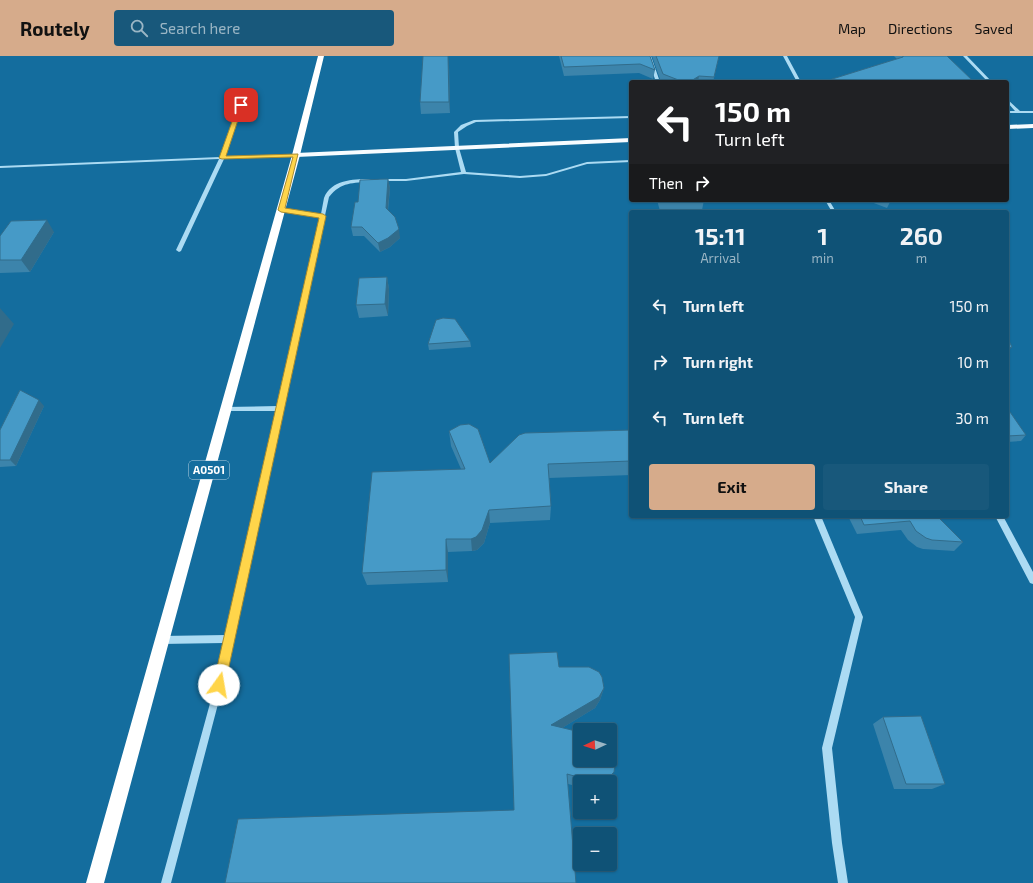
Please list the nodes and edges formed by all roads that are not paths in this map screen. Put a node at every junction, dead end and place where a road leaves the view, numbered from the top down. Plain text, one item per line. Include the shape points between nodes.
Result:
1 (321, 56) edge
2 (649, 56) edge
3 (785, 56) edge
4 (965, 56) edge
5 (657, 80) edge
6 (798, 80) edge
7 (988, 80) edge
8 (245, 92) dead end
9 (1009, 102) edge
10 (1009, 112) edge
11 (1019, 112) junction
12 (1033, 112) edge
13 (629, 117) edge
14 (1009, 126) edge
15 (1033, 126) edge
16 (629, 140) edge
17 (457, 148) junction
18 (296, 155) junction
19 (222, 158) junction
20 (629, 161) edge
21 (0, 167) edge
22 (464, 173) junction
23 (281, 210) junction
24 (323, 216) junction
25 (179, 250) dead end
26 (280, 408) junction
27 (226, 409) junction
28 (818, 518) edge
29 (1000, 518) edge
30 (1033, 580) edge
31 (229, 639) junction
32 (161, 640) junction
33 (95, 883) edge
34 (166, 883) edge
35 (843, 883) edge

1 - 18 highway, A0501
2 - 5 street
3 - 6 street
4 - 7 street
8 - 19 street
9 - 11 street
10 - 11 street
11 - 12 street
13 - 17 street via 476,121 467,123 456,132
14 - 15 main road
16 - 17 main road
17 - 18 main road
17 - 22 street
18 - 19 street
18 - 23 highway, A0501
19 - 21 street
19 - 25 street
20 - 22 street via 587,163 546,175 520,177
22 - 24 street via 406,180 344,182 332,189 327,197
23 - 24 street
23 - 27 highway, A0501
24 - 26 street
26 - 27 street
26 - 31 street
27 - 32 highway, A0501
28 - 35 street via 859,617 827,748
29 - 30 street
31 - 32 street
31 - 34 street
32 - 33 highway, A0501

